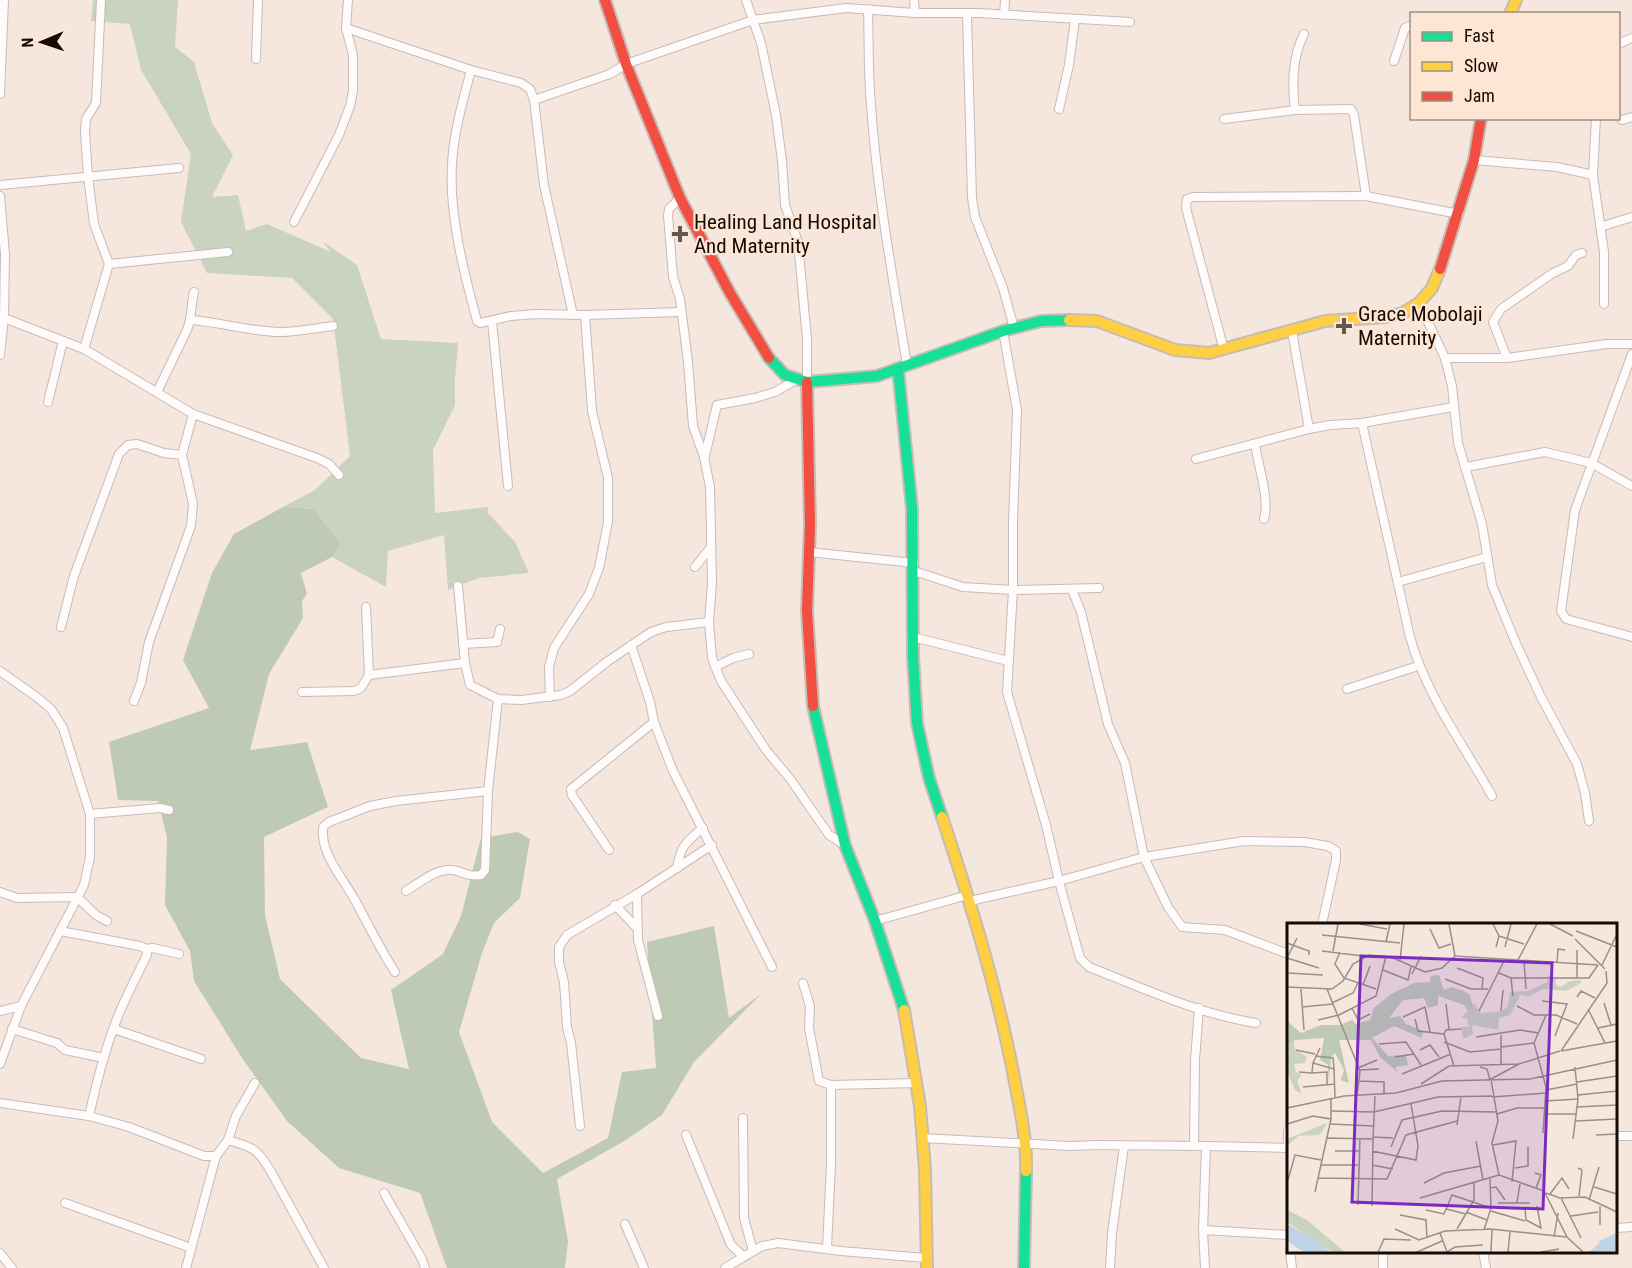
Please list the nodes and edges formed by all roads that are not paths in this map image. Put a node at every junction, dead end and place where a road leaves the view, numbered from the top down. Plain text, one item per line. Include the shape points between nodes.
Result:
1 (4, 0) edge
2 (101, 0) edge
3 (258, 0) edge
4 (348, 0) edge
5 (605, 0) edge
6 (746, 0) edge
7 (914, 0) edge
8 (1005, 0) edge
9 (846, 4) edge
10 (868, 9) junction
11 (915, 13) junction
12 (967, 14) junction
13 (1004, 15) junction
14 (753, 20) junction
15 (1075, 20) junction
16 (1130, 21) dead end
17 (1410, 26) edge
18 (346, 28) junction
19 (1304, 34) dead end
20 (256, 59) dead end
21 (1394, 61) dead end
22 (626, 64) junction
23 (471, 70) junction
24 (0, 94) edge
25 (534, 100) junction
26 (1059, 109) dead end
27 (1294, 110) junction
28 (1632, 117) edge
29 (1224, 118) dead end
30 (1481, 120) edge
31 (1596, 120) edge
32 (1622, 120) dead end
33 (1474, 160) junction
34 (179, 168) dead end
35 (1593, 175) junction
36 (88, 176) junction
37 (0, 184) edge
38 (0, 196) edge
39 (1366, 196) junction
40 (680, 198) junction
41 (1459, 214) junction
42 (1632, 217) edge
43 (294, 222) dead end
44 (1600, 227) junction
45 (1, 234) edge
46 (228, 252) dead end
47 (1582, 253) dead end
48 (109, 264) junction
49 (194, 292) dead end
50 (1419, 303) junction
51 (1604, 304) dead end
52 (681, 312) junction
53 (573, 315) junction
54 (585, 315) junction
55 (4, 318) junction
56 (191, 320) junction
57 (492, 321) junction
58 (333, 326) dead end
59 (1014, 328) junction
60 (1003, 331) junction
61 (1292, 331) junction
62 (63, 341) junction
63 (1632, 344) edge
64 (0, 349) edge
65 (84, 349) junction
66 (1224, 350) junction
67 (1632, 354) edge
68 (0, 355) edge
69 (1445, 358) junction
70 (1507, 358) junction
71 (902, 367) junction
72 (802, 381) junction
73 (157, 392) junction
74 (48, 402) dead end
75 (1453, 407) junction
76 (193, 414) junction
77 (1362, 423) junction
78 (1309, 429) junction
79 (1255, 444) junction
80 (182, 454) junction
81 (704, 457) junction
82 (1196, 459) dead end
83 (1591, 463) junction
84 (1466, 467) junction
85 (339, 475) dead end
86 (508, 486) dead end
87 (1632, 486) edge
88 (1264, 519) dead end
89 (711, 547) junction
90 (809, 552) junction
91 (1487, 556) junction
92 (695, 567) dead end
93 (914, 567) junction
94 (1398, 582) junction
95 (458, 586) dead end
96 (1099, 588) dead end
97 (1013, 590) junction
98 (1072, 590) junction
99 (366, 607) dead end
100 (709, 622) junction
101 (61, 627) dead end
102 (500, 629) dead end
103 (913, 637) junction
104 (1632, 638) edge
105 (464, 644) junction
106 (631, 645) junction
107 (749, 654) dead end
108 (1008, 661) junction
109 (465, 663) junction
110 (1418, 666) junction
111 (716, 667) junction
112 (0, 671) edge
113 (369, 675) junction
114 (1347, 689) dead end
115 (302, 692) dead end
116 (550, 697) junction
117 (498, 699) junction
118 (134, 701) dead end
119 (654, 722) junction
120 (488, 790) junction
121 (1491, 796) dead end
122 (170, 810) dead end
123 (90, 814) junction
124 (1589, 821) dead end
125 (703, 828) junction
126 (712, 845) junction
127 (845, 845) junction
128 (609, 850) dead end
129 (1144, 857) junction
130 (677, 868) junction
131 (1059, 881) junction
132 (406, 891) dead end
133 (0, 892) edge
134 (637, 894) junction
135 (77, 897) junction
136 (969, 898) junction
137 (615, 905) junction
138 (107, 921) dead end
139 (875, 921) junction
140 (1322, 923) edge
141 (636, 927) junction
142 (60, 931) junction
143 (147, 950) junction
144 (179, 954) dead end
145 (1287, 954) edge
146 (772, 967) dead end
147 (395, 972) dead end
148 (803, 983) dead end
149 (21, 1006) junction
150 (1199, 1008) junction
151 (0, 1011) edge
152 (658, 1016) dead end
153 (1256, 1023) dead end
154 (12, 1029) junction
155 (114, 1029) junction
156 (104, 1058) junction
157 (201, 1059) dead end
158 (0, 1064) edge
159 (255, 1083) dead end
160 (917, 1083) junction
161 (831, 1085) junction
162 (0, 1103) edge
163 (89, 1116) junction
164 (743, 1118) dead end
165 (580, 1126) dead end
166 (686, 1135) dead end
167 (923, 1138) junction
168 (228, 1140) junction
169 (1027, 1145) junction
170 (1124, 1146) junction
171 (1194, 1146) junction
172 (1206, 1146) junction
173 (1287, 1148) edge
174 (216, 1156) junction
175 (384, 1193) dead end
176 (65, 1203) dead end
177 (625, 1224) dead end
178 (1632, 1227) edge
179 (1617, 1228) edge
180 (1203, 1230) junction
181 (1287, 1234) edge
182 (191, 1248) junction
183 (827, 1248) junction
184 (753, 1251) junction
185 (0, 1253) edge
186 (1290, 1253) edge
187 (1483, 1253) edge
188 (743, 1256) junction
189 (926, 1263) edge
190 (12, 1268) edge
191 (186, 1268) edge
192 (324, 1268) edge
193 (425, 1268) edge
194 (644, 1268) edge
195 (725, 1268) edge
196 (1024, 1268) edge
197 (1110, 1268) edge
198 (1205, 1268) edge
199 (1292, 1268) edge
200 (1486, 1268) edge

1 - 24 street
2 - 36 street via 96,103 86,119 85,132
3 - 20 street
4 - 18 street
5 - 22 street
6 - 14 street
7 - 11 street
8 - 13 street
9 - 10 street
9 - 14 street
10 - 11 street
10 - 71 street via 874,140
11 - 12 street
12 - 13 street
12 - 59 street via 972,198
13 - 15 street
14 - 22 street
14 - 72 street via 776,115 785,205 798,242 807,339
15 - 16 street
15 - 26 street via 1070,65
17 - 21 street
18 - 23 street
18 - 43 street via 353,55 350,106
19 - 27 street via 1298,45 1293,77
22 - 25 street via 610,74
22 - 40 street
23 - 25 street via 521,83 530,89
23 - 57 street via 455,139 452,198 477,321
25 - 53 street via 544,185
27 - 29 street
27 - 39 street via 1351,109
28 - 32 street
30 - 33 street
31 - 35 street
33 - 35 street via 1557,167
33 - 41 street
34 - 36 street
35 - 44 street
36 - 37 street
36 - 48 street via 94,224
38 - 45 street
39 - 41 street
39 - 66 street via 1187,199 1186,208
40 - 52 street via 668,215 673,277
40 - 72 street via 763,350 785,375
41 - 50 street via 1440,272
42 - 44 street
44 - 51 street
45 - 55 street via 5,254
46 - 48 street
47 - 70 street via 1496,315 1493,322
48 - 65 street
49 - 56 street
50 - 61 street via 1386,317 1325,321
50 - 69 street
52 - 54 street
52 - 81 street via 693,426
53 - 54 street
53 - 57 street via 536,314
54 - 116 street via 592,411 608,478 608,522 599,568 589,594 550,658
55 - 62 street
55 - 64 street
56 - 58 street via 281,332
56 - 73 street
57 - 86 street
59 - 60 street
59 - 66 street via 1058,319 1097,321 1175,350
60 - 71 street
60 - 97 street via 1017,410
61 - 66 street
61 - 78 street
62 - 65 street
62 - 74 street
63 - 70 street
64 - 68 street
65 - 73 street
67 - 83 street
69 - 70 street
69 - 75 street
71 - 72 street via 862,378
71 - 93 street
72 - 81 street via 755,398 717,405
72 - 90 street
73 - 76 street
75 - 77 street
75 - 84 street
76 - 80 street
76 - 85 street via 317,458
77 - 78 street
77 - 94 street
78 - 79 street
79 - 82 street
79 - 88 street via 1265,495
80 - 101 street via 137,444 128,445 119,454
80 - 118 street via 193,504 191,526 149,642
81 - 89 street
83 - 84 street via 1545,452
83 - 87 street
83 - 104 street via 1573,522 1561,611 1566,618
84 - 91 street
89 - 92 street
89 - 100 street
90 - 93 street
90 - 127 street via 807,611 812,702
91 - 94 street
91 - 124 street via 1492,585 1515,641 1577,764
93 - 97 street via 963,587
93 - 103 street
94 - 110 street
95 - 105 street
96 - 98 street
97 - 98 street
97 - 108 street
98 - 129 street via 1108,724 1125,764
99 - 113 street
100 - 106 street via 666,627
100 - 111 street via 711,658
102 - 105 street via 497,642
103 - 108 street
103 - 136 street via 917,723 923,754
105 - 109 street
106 - 116 street via 570,691
106 - 119 street
107 - 111 street
108 - 131 street via 1007,692
109 - 113 street
109 - 117 street via 470,685
110 - 114 street
110 - 121 street
111 - 127 street via 766,750 829,835
112 - 123 street via 38,698 57,718
113 - 115 street via 354,692
116 - 117 street
117 - 120 street
119 - 125 street via 673,771
119 - 128 street via 571,789
120 - 132 street via 486,865 481,876 454,870 436,873
120 - 147 street via 370,806 323,827 322,836 336,871
122 - 123 street
123 - 135 street via 90,857
125 - 126 street
125 - 130 street via 680,850
126 - 130 street
126 - 146 street
127 - 139 street
129 - 131 street
129 - 140 street via 1254,840 1328,846 1336,851 1336,860
129 - 145 street via 1182,927 1225,930
130 - 134 street
131 - 136 street
131 - 150 street via 1084,963
133 - 135 street via 16,897
134 - 137 street
134 - 141 street
135 - 138 street
135 - 142 street
136 - 139 street
136 - 169 street via 1002,1014
137 - 141 street
137 - 165 street via 567,935 559,947
139 - 160 street via 902,1001
141 - 152 street
142 - 143 street
142 - 149 street
143 - 144 street
143 - 155 street
148 - 161 street via 810,1006 809,1028 819,1081
149 - 151 street
149 - 154 street
150 - 153 street
150 - 171 street
154 - 156 street via 57,1043 65,1050
154 - 158 street
155 - 156 street
155 - 157 street
156 - 163 street
159 - 168 street via 236,1116
160 - 161 street
160 - 167 street
161 - 183 street
162 - 163 street
163 - 174 street via 204,1156
164 - 184 street via 744,1218
166 - 188 street via 731,1245
167 - 169 street
167 - 189 street
168 - 174 street
168 - 192 street via 251,1146 261,1155
169 - 170 street
169 - 196 street
170 - 171 street
170 - 197 street
171 - 172 street
172 - 173 street
172 - 180 street
174 - 182 street
175 - 193 street
176 - 182 street
177 - 194 street
178 - 179 street
180 - 181 street
180 - 198 street
182 - 191 street
183 - 184 street via 778,1243
183 - 189 street
184 - 188 street
185 - 190 street
186 - 199 street
187 - 200 street
188 - 195 street

